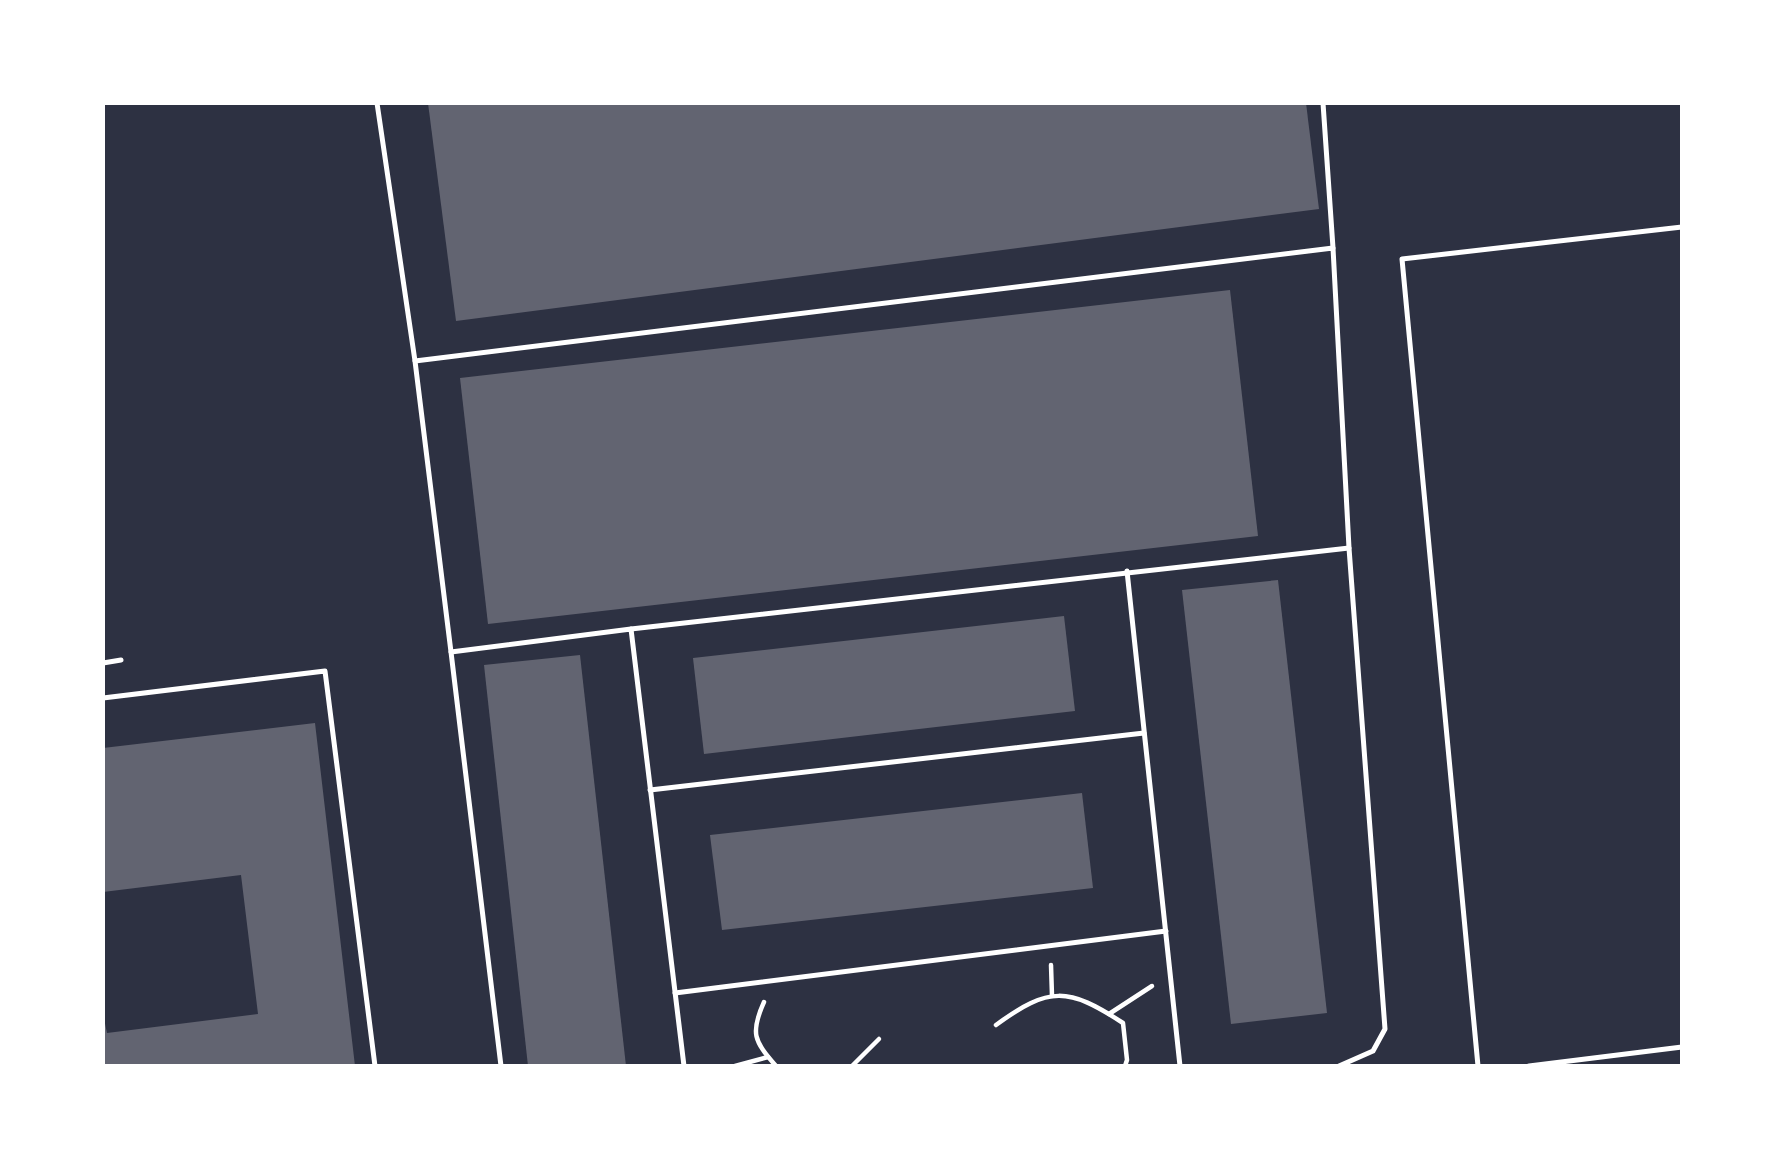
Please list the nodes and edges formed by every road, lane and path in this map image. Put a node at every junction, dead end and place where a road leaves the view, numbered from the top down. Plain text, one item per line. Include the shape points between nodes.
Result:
1 (377, 103) edge
2 (1323, 103) edge
3 (1682, 227) edge
4 (1333, 248) junction
5 (415, 361) junction
6 (1349, 548) junction
7 (1127, 571) junction
8 (631, 629) junction
9 (451, 652) junction
10 (121, 660) dead end
11 (103, 663) edge
12 (103, 698) edge
13 (1144, 733) junction
14 (650, 790) junction
15 (1166, 932) junction
16 (1051, 946) junction
17 (1171, 974) junction
18 (788, 979) junction
19 (675, 993) junction
20 (1052, 996) junction
21 (1109, 1014) junction
22 (996, 1026) dead end
23 (880, 1039) dead end
24 (1682, 1047) edge
25 (768, 1056) junction
26 (375, 1066) edge
27 (502, 1066) edge
28 (684, 1066) edge
29 (735, 1066) edge
30 (776, 1066) edge
31 (852, 1066) edge
32 (1125, 1066) edge
33 (1180, 1066) edge
34 (1339, 1066) edge
35 (1478, 1066) edge
36 (1529, 1066) edge

1 - 5 lane
2 - 4 lane
3 - 35 lane via 1402,259
4 - 5 lane
4 - 6 lane
5 - 9 lane
6 - 7 lane
6 - 34 lane via 1385,1029 1373,1051
7 - 8 lane
7 - 13 lane
8 - 9 lane
8 - 14 lane
9 - 27 lane
10 - 11 lane
12 - 26 lane via 325,671
13 - 14 lane
13 - 15 lane
14 - 19 lane
15 - 16 lane
15 - 17 lane
16 - 18 lane
16 - 20 path
17 - 21 path
17 - 33 lane
18 - 19 lane
18 - 25 path via 767,996 755,1023 758,1045
19 - 28 lane
20 - 21 path via 1090,1001
20 - 22 path via 1025,1004
21 - 32 path via 1123,1023
23 - 31 path
24 - 36 lane
25 - 29 path
25 - 30 path

